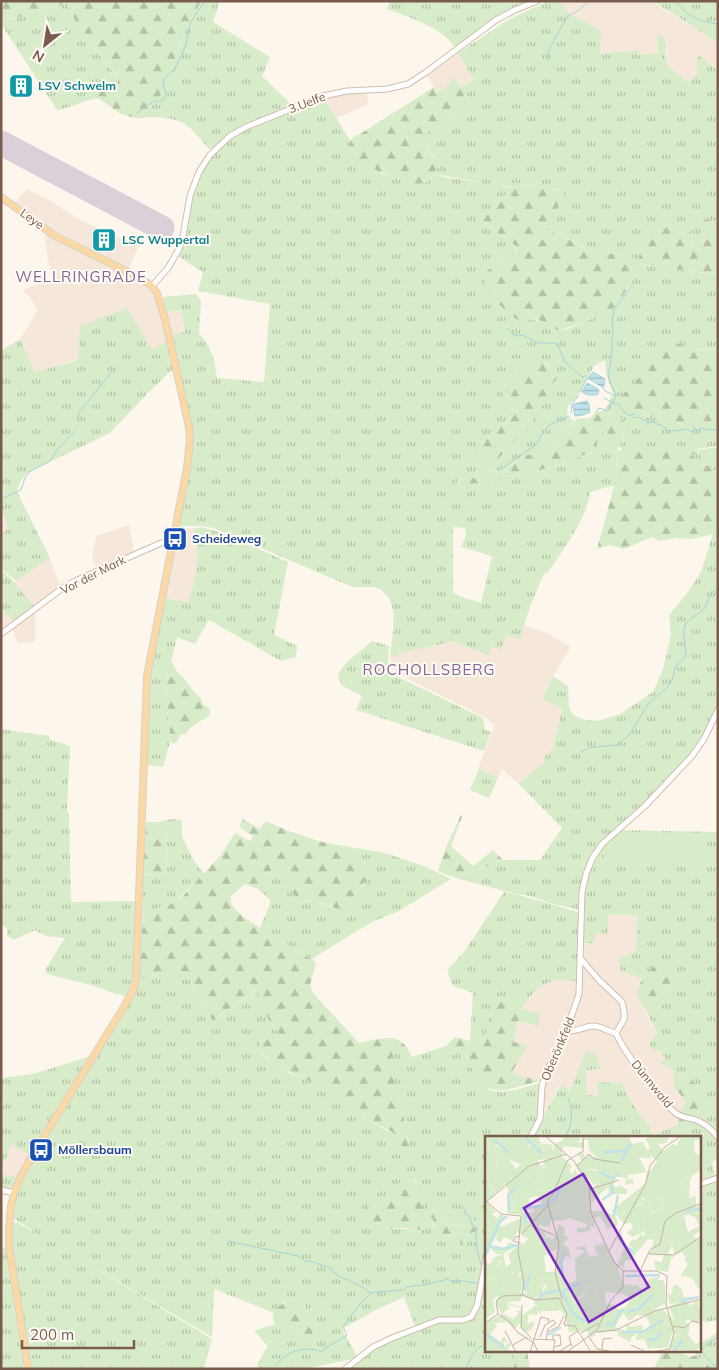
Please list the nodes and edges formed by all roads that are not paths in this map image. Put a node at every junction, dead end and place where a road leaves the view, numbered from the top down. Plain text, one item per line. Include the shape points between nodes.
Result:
1 (537, 1) edge
2 (1, 197) edge
3 (152, 286) junction
4 (172, 543) junction
5 (1, 634) edge
6 (718, 710) edge
7 (581, 959) junction
8 (567, 1030) junction
9 (617, 1035) junction
10 (531, 1136) edge
11 (718, 1137) edge
12 (718, 1178) edge
13 (702, 1183) edge
14 (1, 1190) edge
15 (14, 1193) junction
16 (485, 1274) edge
17 (27, 1366) edge
18 (345, 1369) edge

1 - 3 street, 3.Uelfe via 496,20 408,84 323,96 230,136 210,155 199,172 190,196 179,249
2 - 3 main road, Leye via 64,240
3 - 4 main road via 159,297 190,440
4 - 5 street, Vor der Mark via 164,542 68,585
4 - 15 main road via 147,676 136,979 122,1010 32,1156
6 - 7 street, Oberönkfeld via 692,756 646,806 598,849 592,859 584,883
7 - 8 street, Oberönkfeld via 580,994
7 - 9 street via 622,1002 624,1019
8 - 9 street via 594,1026
8 - 10 street, Oberönkfeld via 545,1075 540,1119
9 - 11 street, Dünnwald via 642,1073 674,1112 696,1120
12 - 13 street
14 - 15 street
15 - 17 main road via 9,1246
16 - 18 street via 477,1306 468,1319 439,1320 392,1338

